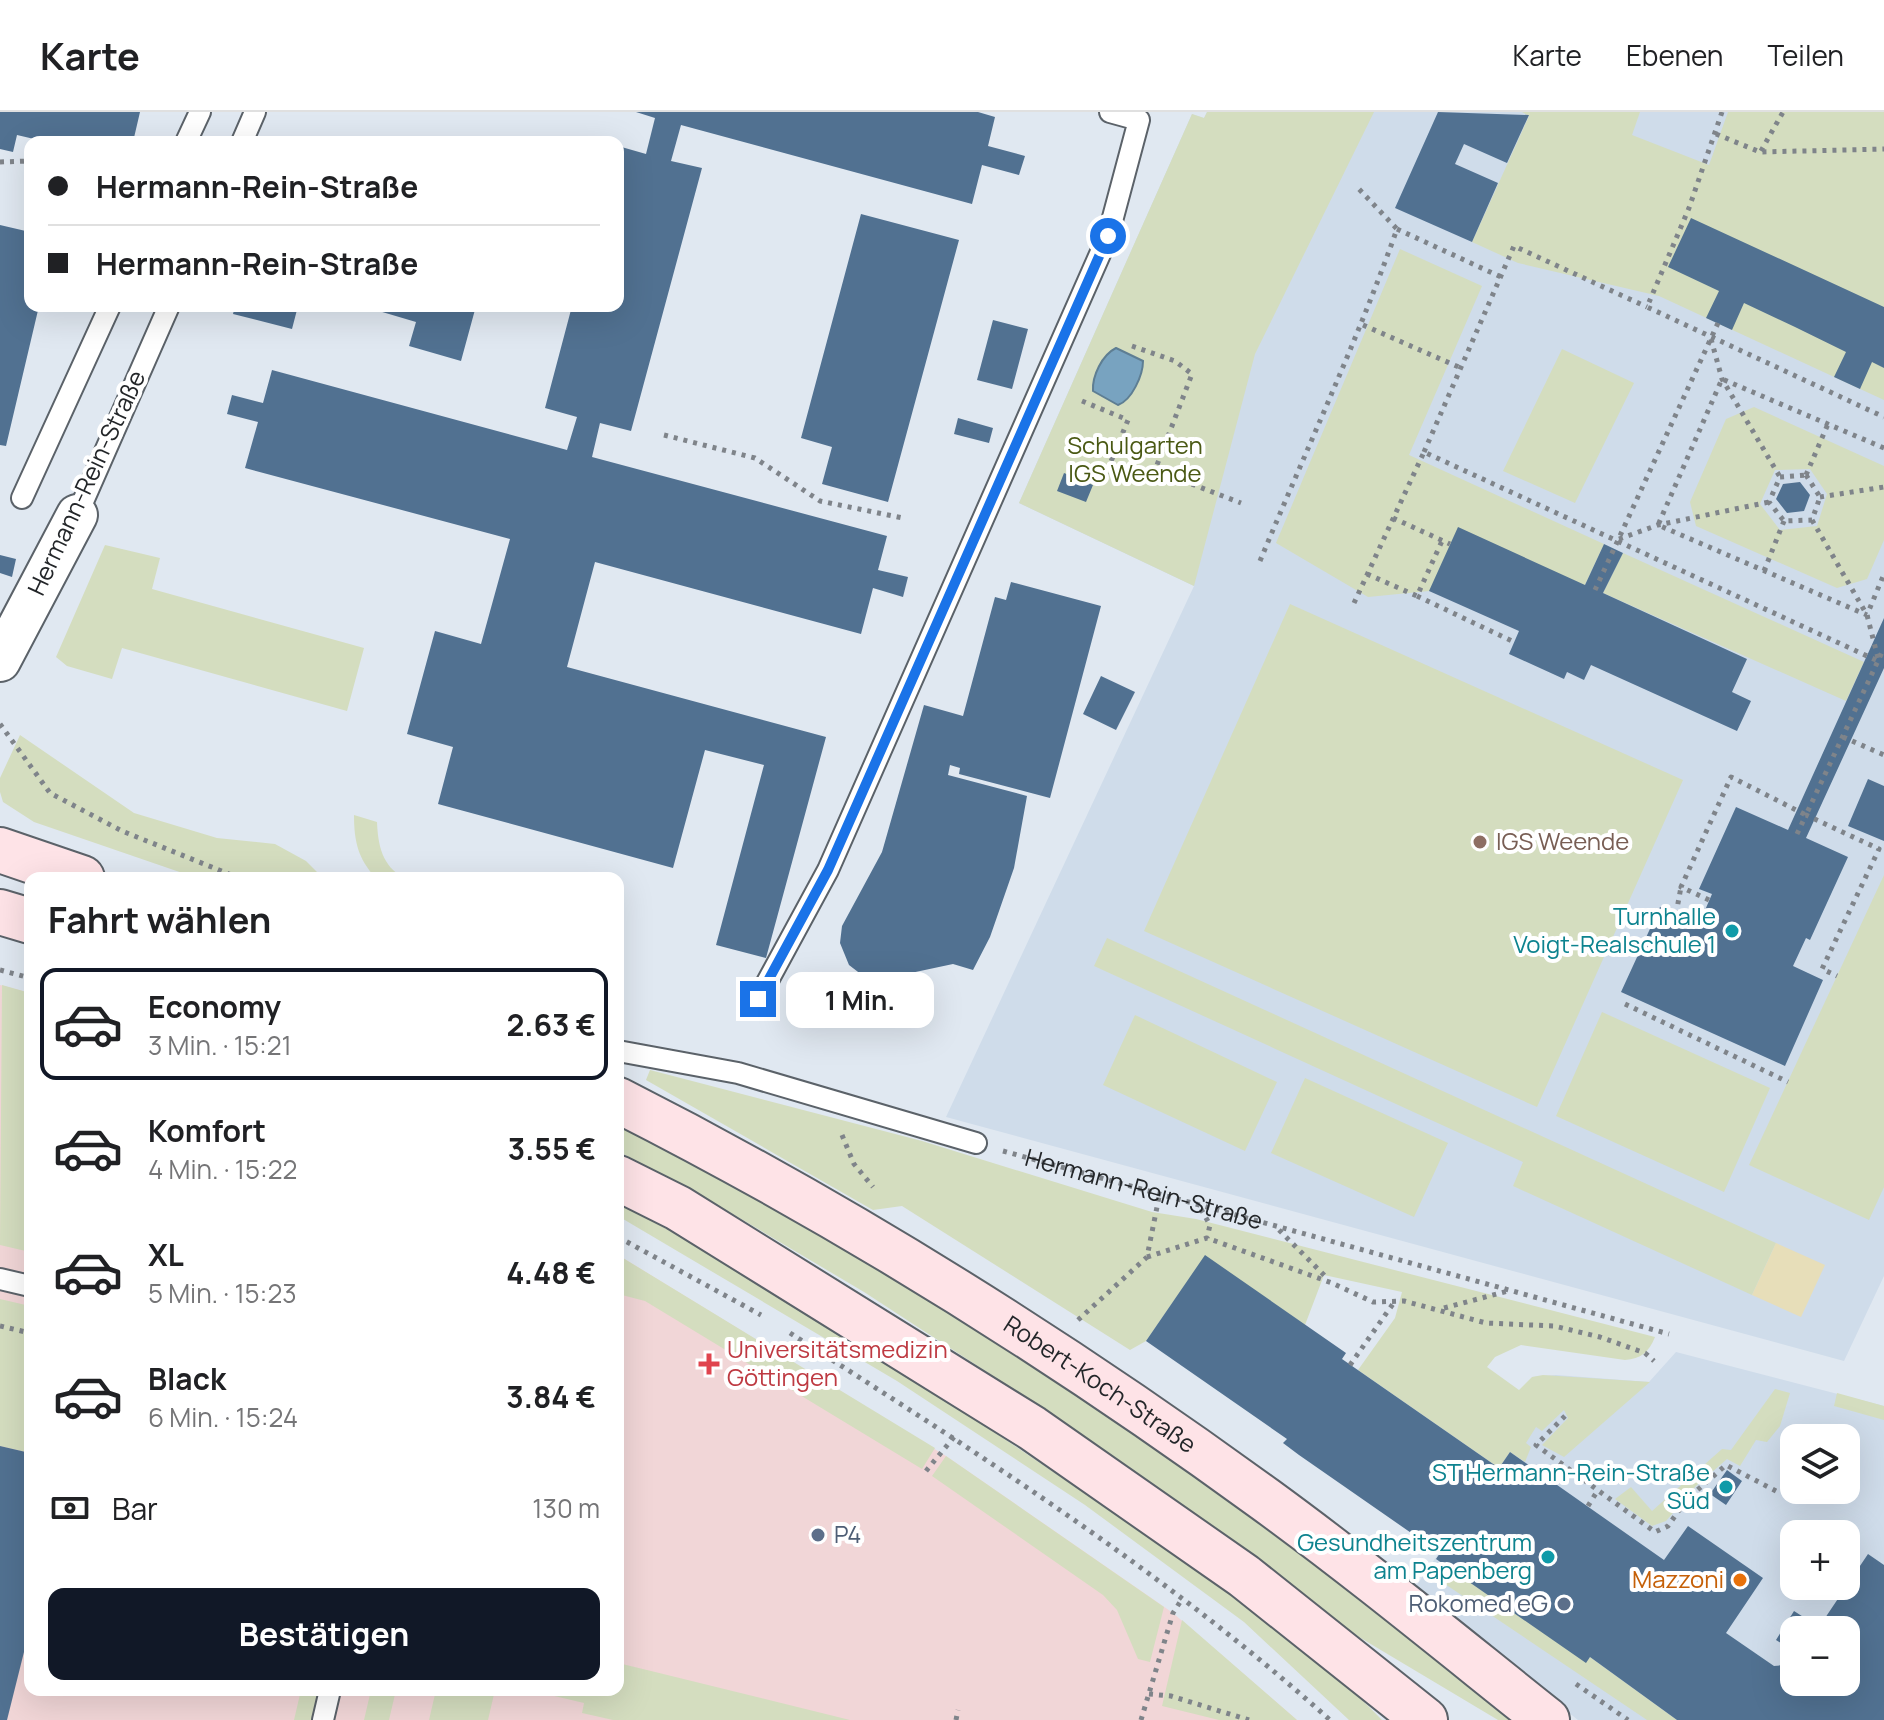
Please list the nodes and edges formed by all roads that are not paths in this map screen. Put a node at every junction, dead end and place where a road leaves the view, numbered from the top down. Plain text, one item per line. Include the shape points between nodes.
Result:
1 (200, 112) edge
2 (255, 112) edge
3 (1110, 112) edge
4 (189, 136) edge
5 (245, 136) edge
6 (107, 312) edge
7 (166, 312) edge
8 (22, 498) dead end
9 (77, 515) joint
10 (1, 669) edge
11 (0, 850) edge
12 (64, 872) edge
13 (0, 912) edge
14 (24, 919) edge
15 (758, 999) dead end
16 (624, 1052) edge
17 (624, 1103) edge
18 (976, 1143) road end
19 (624, 1181) edge
20 (0, 1279) edge
21 (24, 1285) edge
22 (329, 1696) edge
23 (323, 1720) edge
24 (1425, 1720) edge
25 (1547, 1720) edge

1 - 4 lane
2 - 5 lane
3 - 15 lane via 1139,120 1108,236 828,870
6 - 8 lane
7 - 9 lane, Hermann-Rein-Straße
9 - 10 street, Hermann-Rein-Straße
11 - 12 street
13 - 14 street
16 - 18 lane via 738,1073
17 - 25 street, Robert-Koch-Straße via 894,1250 1077,1367 1267,1501
19 - 24 street via 691,1216 1032,1428 1244,1576
20 - 21 lane
22 - 23 lane

